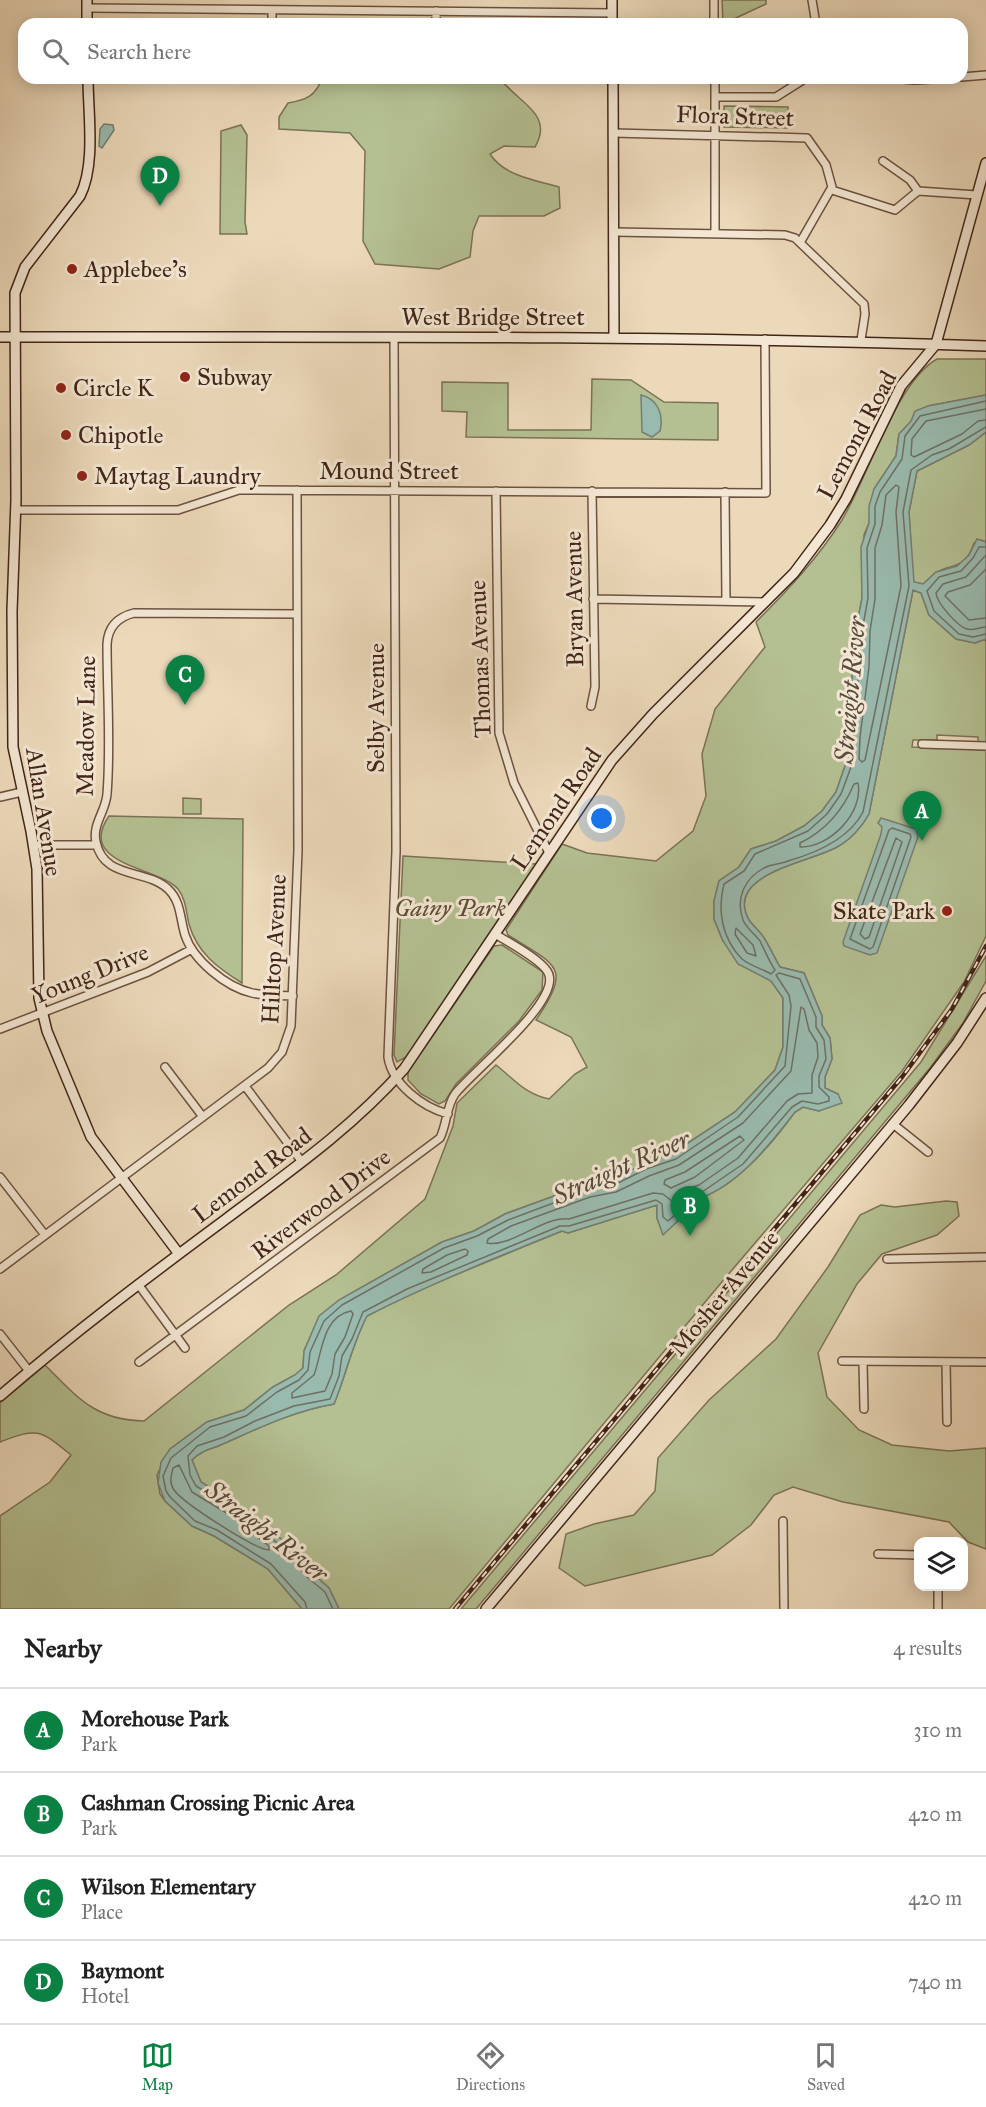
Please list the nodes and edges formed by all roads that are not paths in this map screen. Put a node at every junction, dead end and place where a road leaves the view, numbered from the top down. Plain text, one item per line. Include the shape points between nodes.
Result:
1 (151, 0) edge
2 (612, 0) edge
3 (714, 0) edge
4 (812, 0) edge
5 (87, 4) edge
6 (151, 9) junction
7 (273, 10) junction
8 (436, 11) junction
9 (612, 13) junction
10 (273, 18) edge
11 (436, 18) edge
12 (612, 18) edge
13 (714, 18) edge
14 (815, 18) edge
15 (986, 75) edge
16 (968, 76) edge
17 (88, 84) edge
18 (613, 84) edge
19 (715, 84) edge
20 (797, 84) edge
21 (715, 96) junction
22 (614, 133) junction
23 (714, 134) junction
24 (884, 161) dead end
25 (986, 163) edge
26 (832, 190) junction
27 (918, 191) junction
28 (977, 195) junction
29 (615, 232) junction
30 (715, 233) junction
31 (801, 241) junction
32 (0, 337) edge
33 (15, 337) junction
34 (394, 337) junction
35 (614, 337) junction
36 (765, 339) junction
37 (861, 340) junction
38 (936, 344) junction
39 (986, 346) edge
40 (297, 490) junction
41 (395, 490) junction
42 (496, 490) junction
43 (592, 491) junction
44 (725, 492) junction
45 (16, 510) junction
46 (593, 599) junction
47 (726, 601) junction
48 (766, 602) junction
49 (297, 614) junction
50 (591, 706) dead end
51 (922, 744) dead end
52 (986, 746) edge
53 (22, 792) junction
54 (0, 797) edge
55 (34, 845) junction
56 (96, 845) junction
57 (549, 853) junction
58 (495, 934) junction
59 (192, 949) junction
60 (292, 996) junction
61 (986, 998) edge
62 (42, 1014) junction
63 (0, 1029) edge
64 (165, 1067) dead end
65 (395, 1079) junction
66 (245, 1086) junction
67 (448, 1114) junction
68 (203, 1117) junction
69 (893, 1124) junction
70 (928, 1152) dead end
71 (303, 1162) junction
72 (0, 1177) edge
73 (121, 1178) junction
74 (45, 1235) junction
75 (179, 1254) junction
76 (986, 1257) edge
77 (887, 1259) dead end
78 (0, 1269) edge
79 (138, 1284) junction
80 (0, 1334) edge
81 (177, 1336) junction
82 (185, 1348) dead end
83 (842, 1361) dead end
84 (139, 1362) dead end
85 (863, 1362) junction
86 (946, 1362) junction
87 (986, 1362) edge
88 (29, 1371) junction
89 (0, 1396) edge
90 (864, 1409) dead end
91 (947, 1422) dead end
92 (783, 1521) dead end
93 (878, 1554) dead end
94 (914, 1555) edge
95 (938, 1591) edge
96 (486, 1609) edge
97 (784, 1609) edge
98 (938, 1609) edge

1 - 6 street
2 - 9 street
3 - 13 street
4 - 14 street
5 - 6 street
6 - 7 street
7 - 8 street
7 - 10 street
8 - 9 street
8 - 11 street
9 - 12 street
15 - 16 street
17 - 33 street, Allan Avenue via 87,178 80,196 18,281
18 - 22 street
19 - 21 street
20 - 21 street via 776,97
21 - 23 street
22 - 23 street, Flora Street
22 - 29 street
23 - 26 street, Flora Street via 807,138 826,165
23 - 30 street
24 - 27 street
25 - 28 street
26 - 27 street via 896,210
26 - 31 street
27 - 28 street
28 - 38 street
29 - 30 street
29 - 35 street
30 - 31 street via 785,235
31 - 37 street via 864,304
32 - 33 street, West Bridge Street
33 - 34 street, West Bridge Street
33 - 45 street, Allan Avenue
34 - 35 street, West Bridge Street
34 - 41 street, Selby Avenue
35 - 36 street, West Bridge Street
36 - 37 street, West Bridge Street
36 - 44 street, Mound Street via 766,493
37 - 38 street, West Bridge Street
38 - 39 street, West Bridge Street
38 - 48 street, Lemond Road via 901,386 830,525
40 - 41 street, Mound Street
40 - 45 street, Mound Street via 228,492 178,510
40 - 49 street, Hilltop Avenue
41 - 42 street, Mound Street
41 - 65 street, Selby Avenue via 396,851 388,1057
42 - 43 street, Mound Street
42 - 57 street, Thomas Avenue via 499,733 514,783
43 - 44 street, Mound Street
43 - 46 street, Bryan Avenue
44 - 47 street
45 - 53 street, Allan Avenue via 13,747
46 - 47 street
46 - 50 street, Bryan Avenue via 595,687
47 - 48 street
48 - 57 street, Lemond Road via 637,730 596,782
49 - 56 street, Meadow Lane via 134,613 113,626 107,644 107,795 95,830
49 - 60 street, Hilltop Avenue via 298,850
51 - 52 street
53 - 54 street
53 - 55 street, Allan Avenue
55 - 56 street
55 - 62 street, Allan Avenue via 37,981
56 - 59 street via 117,870 150,879 168,890 178,903
57 - 58 street, Lemond Road
58 - 65 street, Lemond Road
58 - 67 street, Riverwood Drive via 545,966 549,987 520,1029 456,1093
59 - 60 street via 206,965 240,989
59 - 62 street, Young Drive via 148,972
60 - 66 street, Hilltop Avenue via 290,1035 282,1052
61 - 69 street, Mosher Avenue via 941,1065
62 - 63 street, Young Drive
62 - 73 street, Allan Avenue via 83,1121
64 - 68 street
65 - 67 street via 424,1103
65 - 71 street, Lemond Road via 357,1119
66 - 68 street, Hilltop Avenue
66 - 71 street
67 - 81 street, Riverwood Drive via 435,1143
68 - 73 street, Hilltop Avenue
69 - 70 street
69 - 96 street, Mosher Avenue
71 - 75 street, Lemond Road
72 - 74 street
73 - 74 street, Hilltop Avenue
73 - 75 street, Allan Avenue
74 - 78 street, Hilltop Avenue
75 - 79 street, Lemond Road
76 - 77 street
79 - 81 street
79 - 88 street, Lemond Road
80 - 88 street
81 - 82 street
81 - 84 street, Riverwood Drive
83 - 85 street
85 - 86 street
85 - 90 street
86 - 87 street
86 - 91 street
88 - 89 street, Lemond Road
92 - 97 street
93 - 94 street
95 - 98 street

